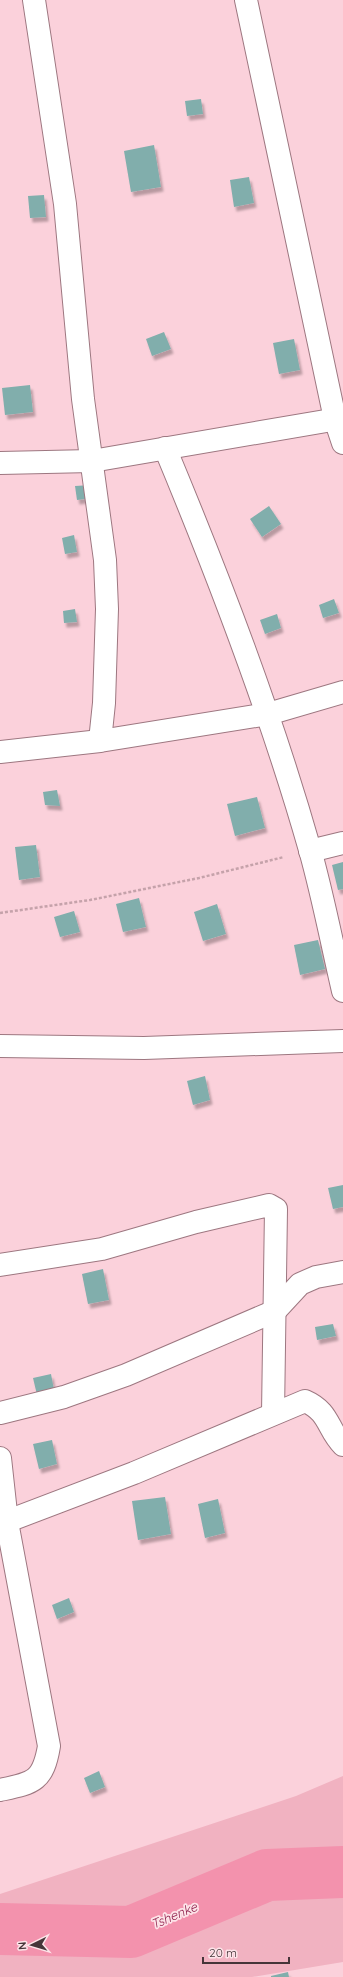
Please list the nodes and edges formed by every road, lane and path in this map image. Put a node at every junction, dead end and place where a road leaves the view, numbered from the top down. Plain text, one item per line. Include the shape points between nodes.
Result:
1 (34, 0) edge
2 (246, 0) edge
3 (339, 418) edge
4 (343, 443) edge
5 (165, 448) junction
6 (92, 460) junction
7 (0, 463) edge
8 (343, 692) edge
9 (268, 714) junction
10 (100, 741) junction
11 (0, 752) edge
12 (343, 843) edge
13 (310, 851) junction
14 (0, 913) edge
15 (343, 991) edge
16 (343, 1041) edge
17 (0, 1046) edge
18 (0, 1265) edge
19 (343, 1272) edge
20 (275, 1311) junction
21 (0, 1413) edge
22 (273, 1414) junction
23 (343, 1445) edge
24 (0, 1458) edge
25 (4, 1523) edge
26 (0, 1790) edge

1 - 6 street via 65,204 83,399
2 - 3 street
3 - 4 street
3 - 5 street
5 - 6 street
5 - 9 street via 214,566
6 - 7 street
6 - 10 street via 105,560 107,609
8 - 9 street
9 - 10 street
9 - 13 street
10 - 11 street
12 - 13 street
13 - 14 path via 199,878 98,898
13 - 15 street
16 - 17 street via 144,1048
18 - 20 street via 102,1249 196,1222 273,1205 276,1209
19 - 20 street via 316,1277 300,1284
20 - 21 street via 126,1375 64,1397
20 - 22 street
22 - 23 street via 305,1401 318,1408
22 - 25 street via 134,1473
24 - 25 street
25 - 26 street via 49,1746 47,1761 38,1778

